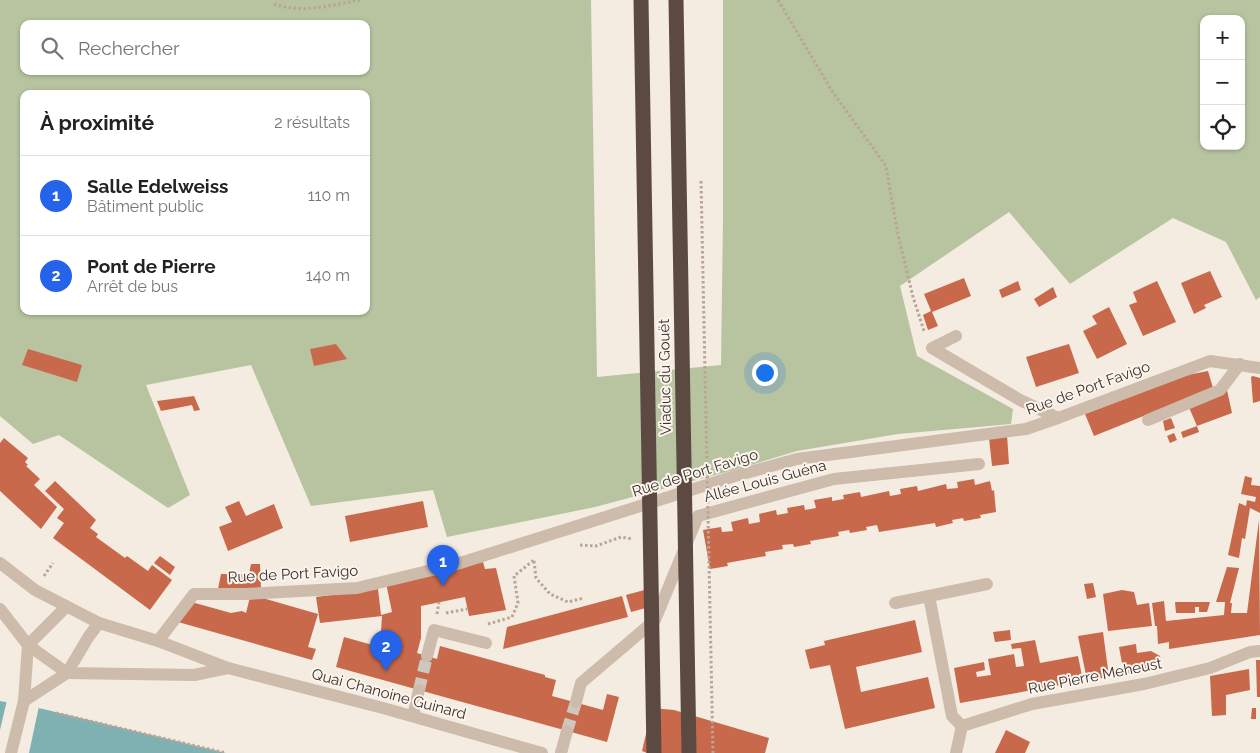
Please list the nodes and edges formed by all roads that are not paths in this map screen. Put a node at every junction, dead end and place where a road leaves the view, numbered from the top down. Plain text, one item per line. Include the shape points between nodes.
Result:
1 (641, 0) edge
2 (676, 0) edge
3 (956, 336) dead end
4 (1240, 364) junction
5 (1260, 368) edge
6 (1058, 418) junction
7 (1148, 420) dead end
8 (979, 464) dead end
9 (0, 564) edge
10 (987, 584) dead end
11 (929, 596) junction
12 (894, 603) dead end
13 (66, 607) junction
14 (0, 610) edge
15 (98, 623) junction
16 (158, 642) junction
17 (486, 643) dead end
18 (28, 645) junction
19 (1260, 651) edge
20 (427, 656) tunnel mouth
21 (228, 668) junction
22 (68, 673) junction
23 (419, 690) tunnel mouth
24 (24, 701) junction
25 (576, 702) tunnel mouth
26 (413, 716) junction
27 (962, 726) junction
28 (567, 731) tunnel mouth
29 (11, 753) edge
30 (542, 753) edge
31 (561, 753) edge
32 (654, 753) edge
33 (689, 753) edge
34 (956, 753) edge

1 - 32 highway, Viaduc du Gouët, bridge
2 - 33 highway, Viaduc du Gouët, bridge
3 - 6 street via 932,348 1020,400
4 - 5 street, Rue de Port Favigo
4 - 6 street, Rue de Port Favigo via 1210,360
4 - 7 street via 1220,390
6 - 16 street, Rue de Port Favigo via 1026,429 797,459 457,564 357,588 194,594
8 - 25 street, Allée Louis Guéna via 834,479 698,516 655,620 581,683
9 - 13 street, Quai Chanoine Guinard via 35,590
10 - 11 street
11 - 12 street
11 - 27 street via 952,716
13 - 15 street, Quai Chanoine Guinard
13 - 18 street
14 - 18 street
15 - 16 street, Quai Chanoine Guinard
15 - 22 street
16 - 21 street, Quai Chanoine Guinard
17 - 20 street via 434,630
18 - 22 street
18 - 24 street
19 - 27 street, Rue Pierre Meheust via 1210,668 1144,684 1032,704
21 - 22 street, Quai Chanoine Guinard via 194,674
21 - 26 street, Quai Chanoine Guinard
22 - 24 street
23 - 26 street
24 - 29 street
26 - 30 street, Quai Chanoine Guinard
27 - 34 street
28 - 31 street

